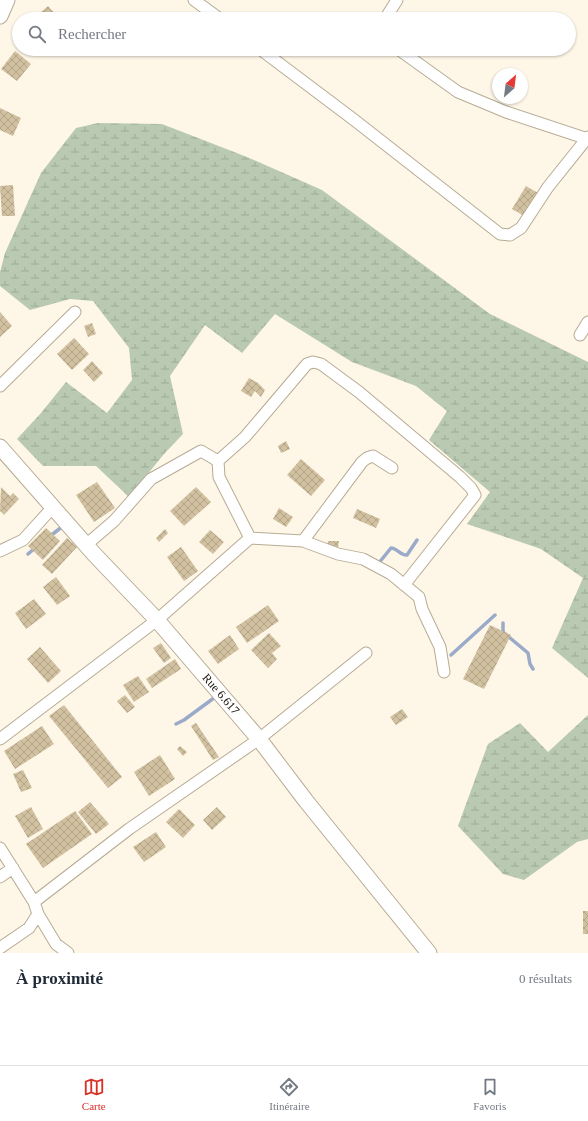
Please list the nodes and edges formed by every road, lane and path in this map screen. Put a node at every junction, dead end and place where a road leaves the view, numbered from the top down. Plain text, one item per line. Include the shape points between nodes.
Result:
1 (194, 0) edge
2 (397, 0) edge
3 (210, 12) edge
4 (389, 12) edge
5 (269, 56) edge
6 (408, 56) edge
7 (587, 138) edge
8 (75, 312) dead end
9 (588, 322) edge
10 (580, 335) dead end
11 (0, 386) edge
12 (0, 447) edge
13 (218, 461) junction
14 (392, 468) dead end
15 (53, 507) junction
16 (250, 538) junction
17 (303, 541) junction
18 (86, 544) junction
19 (0, 551) edge
20 (404, 585) junction
21 (156, 620) junction
22 (366, 653) dead end
23 (444, 672) dead end
24 (0, 739) edge
25 (259, 739) junction
26 (0, 848) edge
27 (13, 868) junction
28 (0, 877) edge
29 (34, 902) junction
30 (38, 914) junction
31 (0, 948) edge
32 (423, 951) edge
33 (68, 953) edge

1 - 3 street
2 - 4 street
5 - 7 street via 500,234 510,235 521,228 548,187
6 - 7 street via 458,92 506,112
8 - 11 street
9 - 10 street
12 - 15 street, Rue 6.617
13 - 16 street via 219,477
13 - 18 street via 201,451 151,479 114,521
13 - 20 street via 245,437 307,364 321,364 359,392 460,477 475,495
14 - 17 street via 373,456 362,462
15 - 18 street, Rue 6.617
15 - 19 street via 23,540
16 - 17 street
16 - 21 street
17 - 20 street via 338,554 363,559 391,574
18 - 21 street, Rue 6.617
20 - 23 street via 419,597 440,647
21 - 24 street
21 - 25 street, Rue 6.617
22 - 25 street
25 - 29 street via 129,829
25 - 32 street, Rue 6.617
26 - 27 street
27 - 28 street
27 - 29 street
29 - 30 street
30 - 31 street via 29,928
30 - 33 street via 56,944

